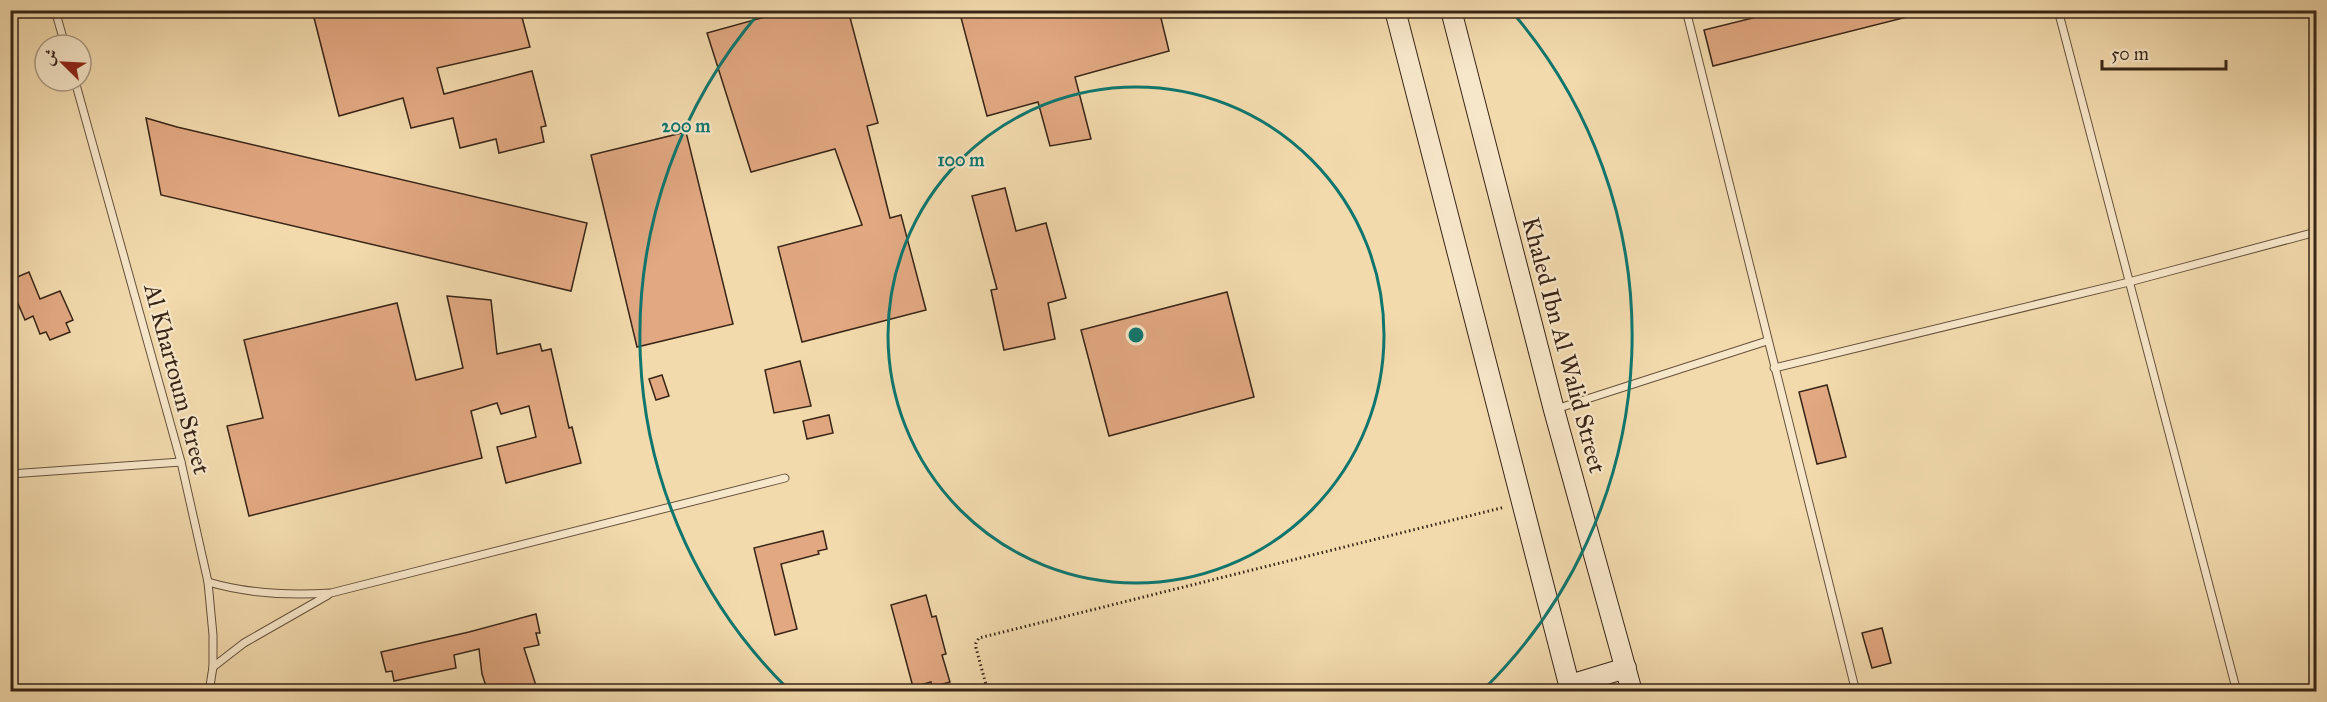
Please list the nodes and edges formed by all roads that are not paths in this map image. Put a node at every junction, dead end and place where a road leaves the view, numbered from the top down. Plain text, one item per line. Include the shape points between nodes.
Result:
1 (55, 10) edge
2 (1395, 10) edge
3 (1451, 10) edge
4 (1686, 10) edge
5 (2058, 10) edge
6 (62, 33) edge
7 (78, 93) edge
8 (2316, 232) edge
9 (2129, 282) junction
10 (1767, 341) junction
11 (1774, 368) junction
12 (1554, 410) junction
13 (181, 462) junction
14 (10, 474) edge
15 (785, 478) dead end
16 (208, 582) junction
17 (331, 593) junction
18 (213, 666) junction
19 (1626, 668) junction
20 (1570, 688) edge
21 (209, 692) edge
22 (1632, 692) edge
23 (1856, 692) edge
24 (2237, 692) edge

1 - 6 lane
2 - 20 main road
3 - 12 main road, Khaled Ibn Al Walid Street
4 - 10 lane
5 - 9 lane
7 - 13 lane, Al Khartoum Street
8 - 9 lane
9 - 11 lane
9 - 24 lane
10 - 11 lane
10 - 12 lane
11 - 23 lane
12 - 19 main road, Khaled Ibn Al Walid Street
13 - 14 lane
13 - 16 lane, Al Khartoum Street
15 - 17 lane
16 - 17 lane via 277,595
16 - 18 lane, Al Khartoum Street
17 - 18 lane via 244,643
18 - 21 lane, Al Khartoum Street
19 - 20 main road
19 - 22 main road, Khaled Ibn Al Walid Street

